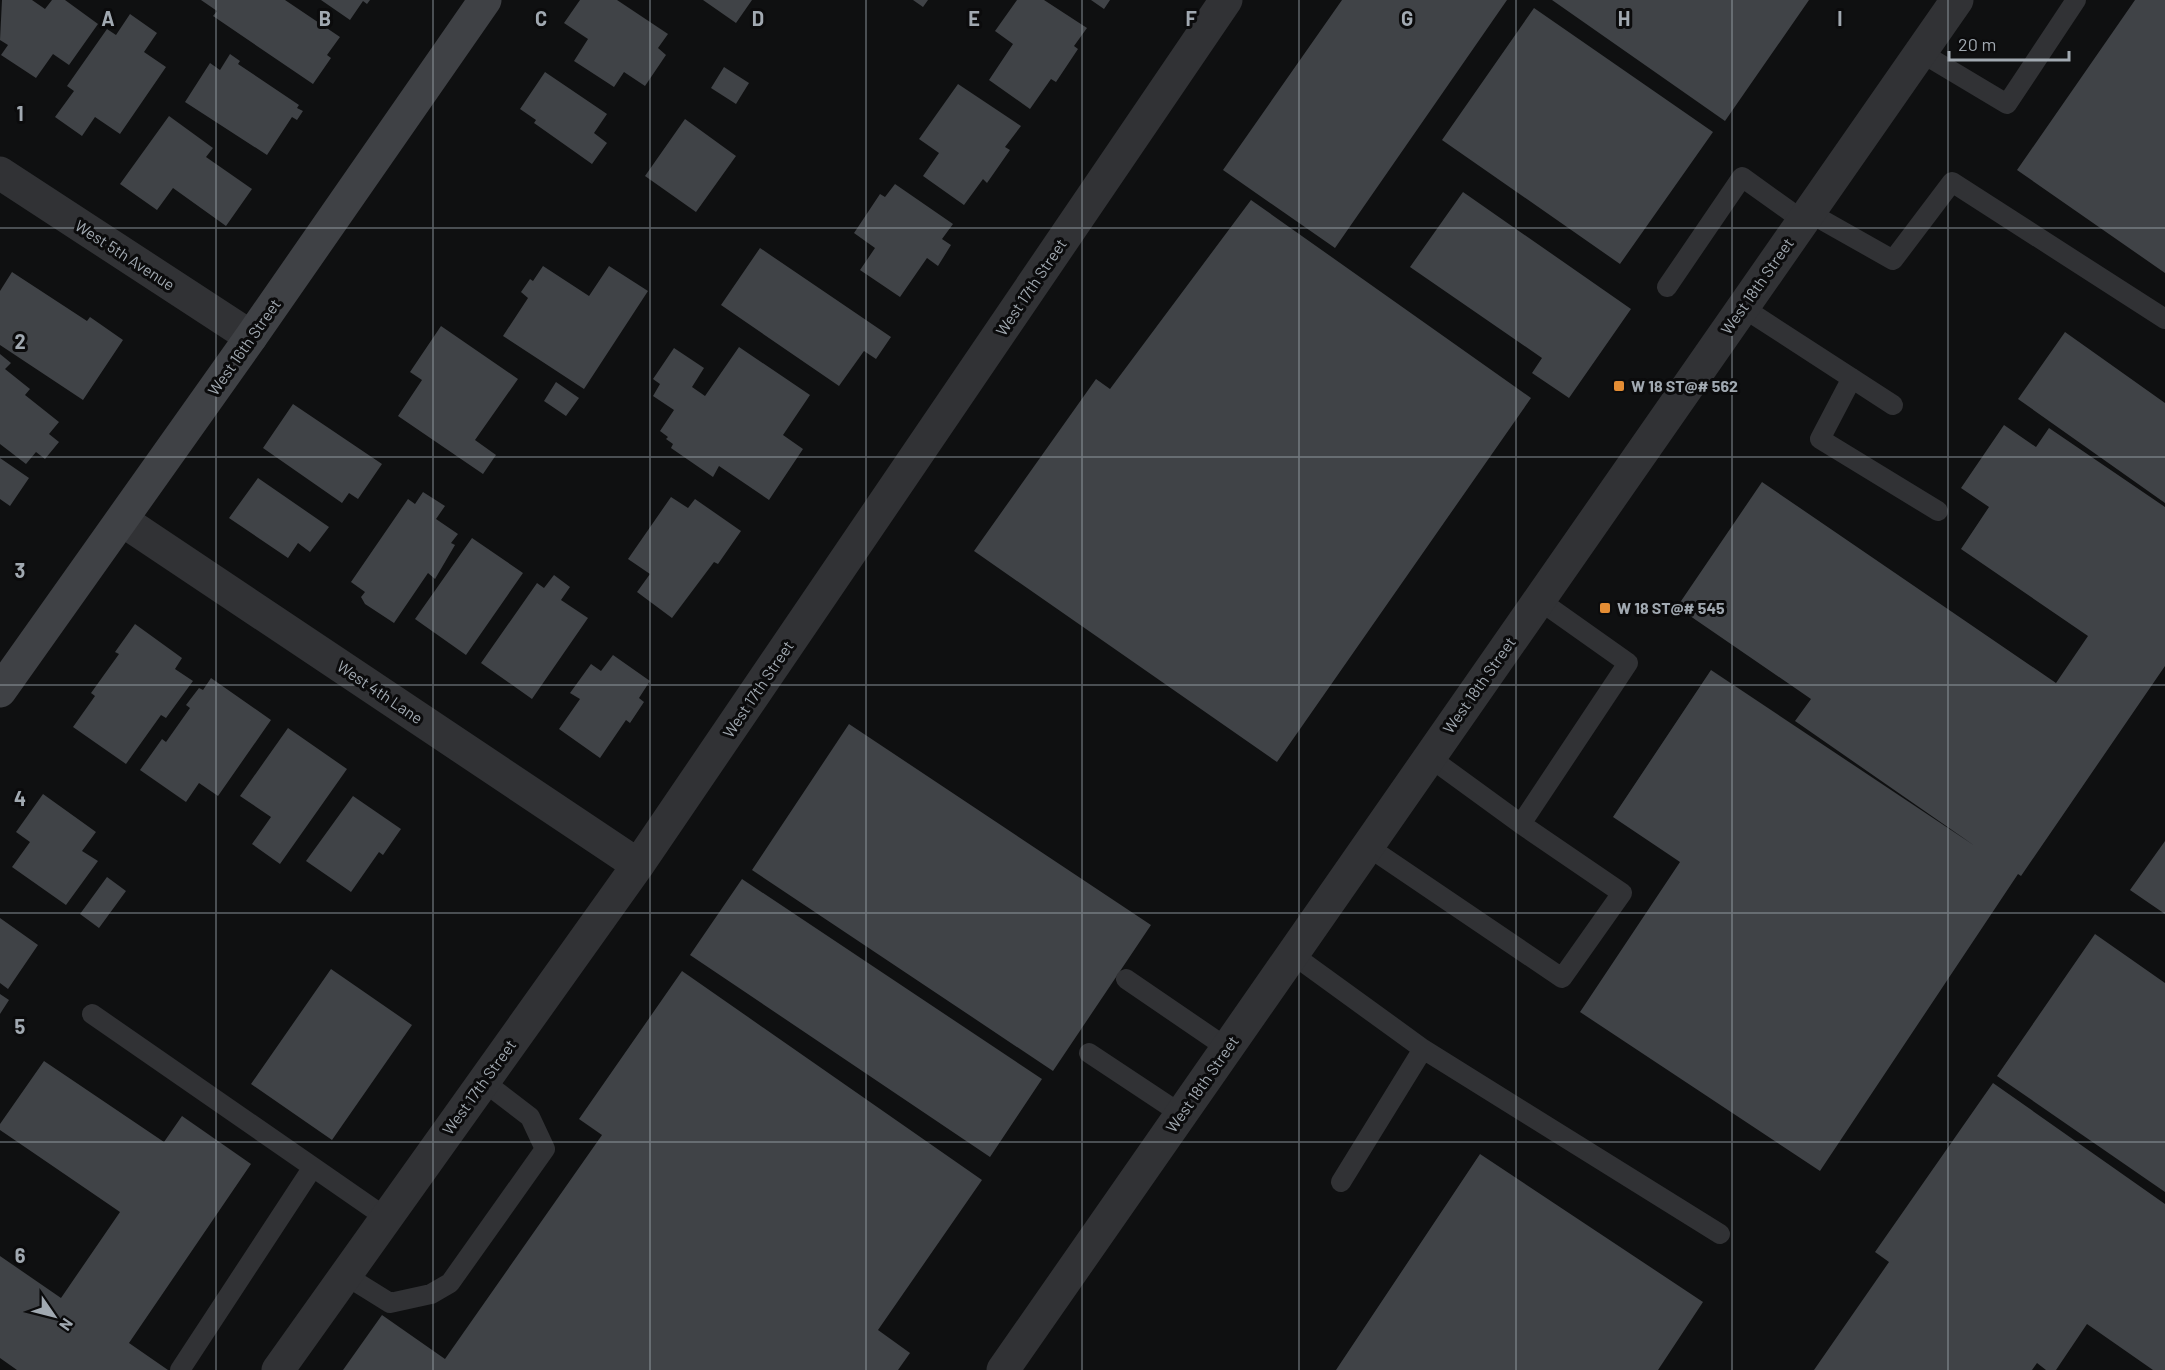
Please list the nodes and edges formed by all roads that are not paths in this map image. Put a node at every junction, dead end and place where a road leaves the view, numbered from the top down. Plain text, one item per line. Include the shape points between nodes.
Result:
1 (485, 0) edge
2 (1226, 0) edge
3 (1957, 0) edge
4 (2076, 0) edge
5 (1920, 52) junction
6 (0, 173) edge
7 (1805, 216) junction
8 (1667, 287) dead end
9 (1742, 307) junction
10 (2165, 319) edge
11 (251, 337) junction
12 (1852, 378) junction
13 (1893, 405) dead end
14 (1938, 511) dead end
15 (122, 520) junction
16 (1539, 600) junction
17 (0, 691) edge
18 (1429, 757) junction
19 (1521, 824) junction
20 (1367, 846) junction
21 (638, 865) junction
22 (1292, 954) junction
23 (1126, 979) dead end
24 (92, 1014) dead end
25 (1227, 1048) junction
26 (1423, 1049) junction
27 (1089, 1053) dead end
28 (483, 1081) junction
29 (1181, 1114) junction
30 (313, 1167) junction
31 (1341, 1182) dead end
32 (385, 1217) junction
33 (1720, 1234) dead end
34 (345, 1275) junction
35 (180, 1370) edge
36 (278, 1370) edge
37 (1003, 1370) edge

1 - 11 street, West 16th Street
2 - 21 street, West 17th Street
3 - 5 street, West 18th Street
4 - 5 lane via 2007,104
5 - 7 street, West 18th Street
6 - 11 street, West 5th Avenue
7 - 8 lane via 1742,177
7 - 9 street, West 18th Street
7 - 10 lane via 1893,260 1952,182
9 - 12 lane
9 - 16 street, West 18th Street
11 - 15 street, West 16th Street
12 - 13 lane
12 - 14 lane via 1820,439
15 - 17 street, West 16th Street
15 - 21 street, West 4th Lane
16 - 18 street, West 18th Street
16 - 19 lane via 1628,663
18 - 19 lane
18 - 20 street, West 18th Street
19 - 20 lane via 1622,893 1562,978
20 - 22 street, West 18th Street
21 - 28 street, West 17th Street
22 - 25 street, West 18th Street
22 - 26 lane
23 - 25 lane
24 - 30 lane
25 - 29 street, West 18th Street
26 - 31 lane
26 - 33 lane
27 - 29 lane
28 - 32 street, West 17th Street
28 - 34 lane via 530,1117 544,1149 457,1273 431,1294 390,1303
29 - 37 street, West 18th Street
30 - 32 lane
30 - 35 lane
32 - 34 street, West 17th Street
34 - 36 street, West 17th Street

